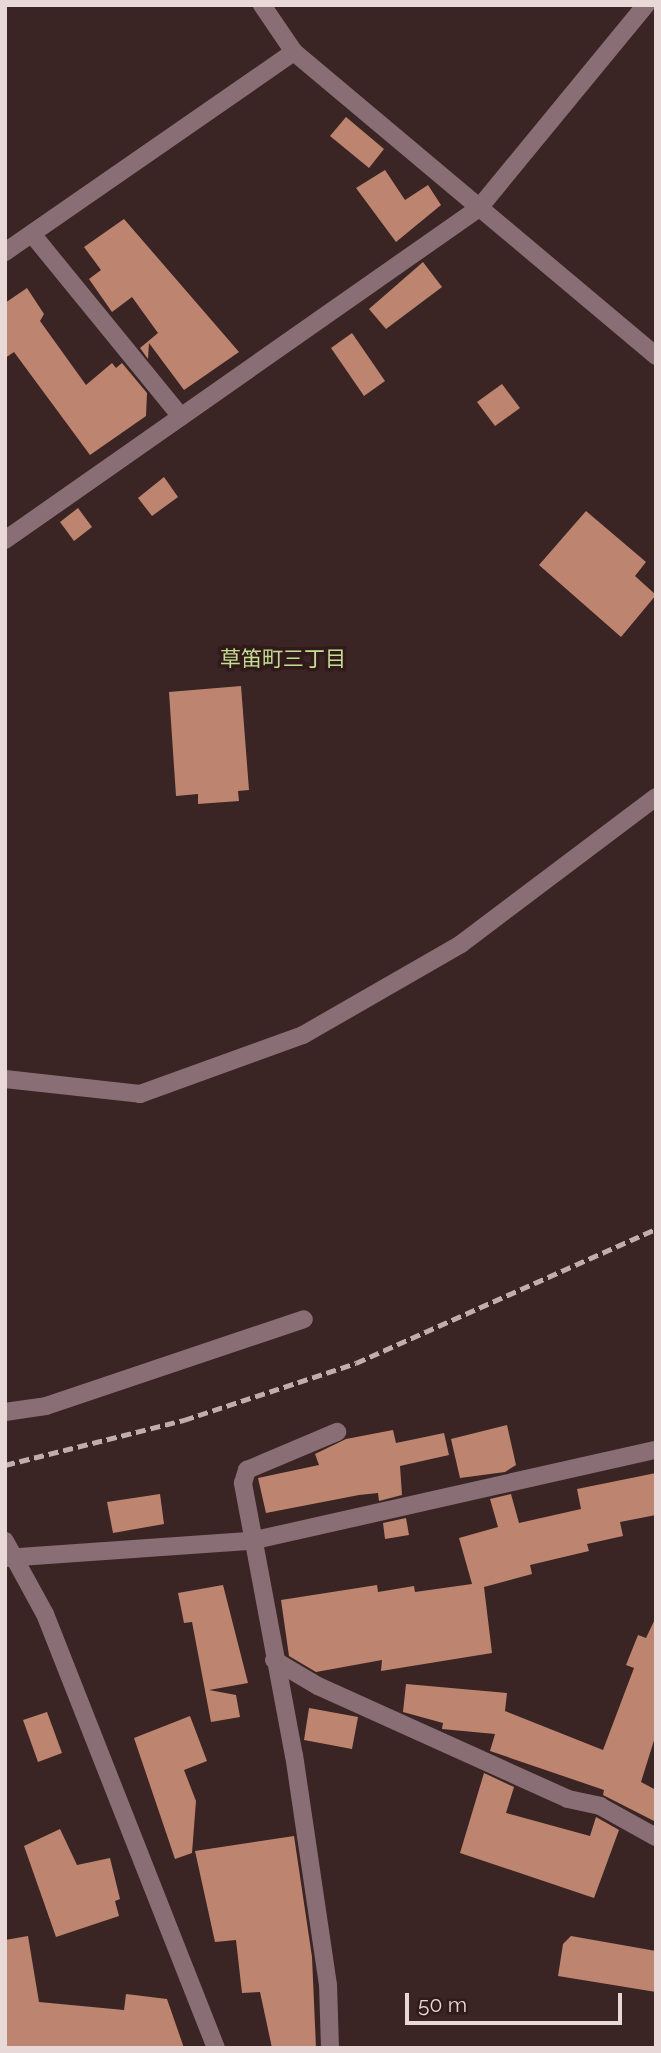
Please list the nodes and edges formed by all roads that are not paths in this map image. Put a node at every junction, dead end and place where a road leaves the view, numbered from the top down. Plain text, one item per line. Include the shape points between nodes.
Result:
1 (262, 5) edge
2 (646, 5) edge
3 (294, 52) junction
4 (479, 208) junction
5 (32, 234) junction
6 (5, 252) edge
7 (656, 356) edge
8 (181, 417) junction
9 (5, 540) edge
10 (656, 797) edge
11 (5, 1079) edge
12 (304, 1319) dead end
13 (5, 1412) edge
14 (337, 1432) dead end
15 (656, 1450) edge
16 (251, 1541) junction
17 (8, 1551) edge
18 (274, 1660) junction
19 (656, 1837) edge
20 (216, 2048) edge
21 (330, 2048) edge

1 - 3 street
2 - 4 street
3 - 4 street
3 - 5 street
4 - 7 street
4 - 8 street
5 - 6 street
5 - 8 street
8 - 9 street
10 - 11 street via 461,944 303,1035 140,1094
12 - 13 street via 46,1406
14 - 16 street via 247,1471
15 - 16 street
16 - 17 street
16 - 18 street
17 - 20 street via 45,1614
18 - 19 street via 318,1686 568,1798 600,1806
18 - 21 street via 328,1984

